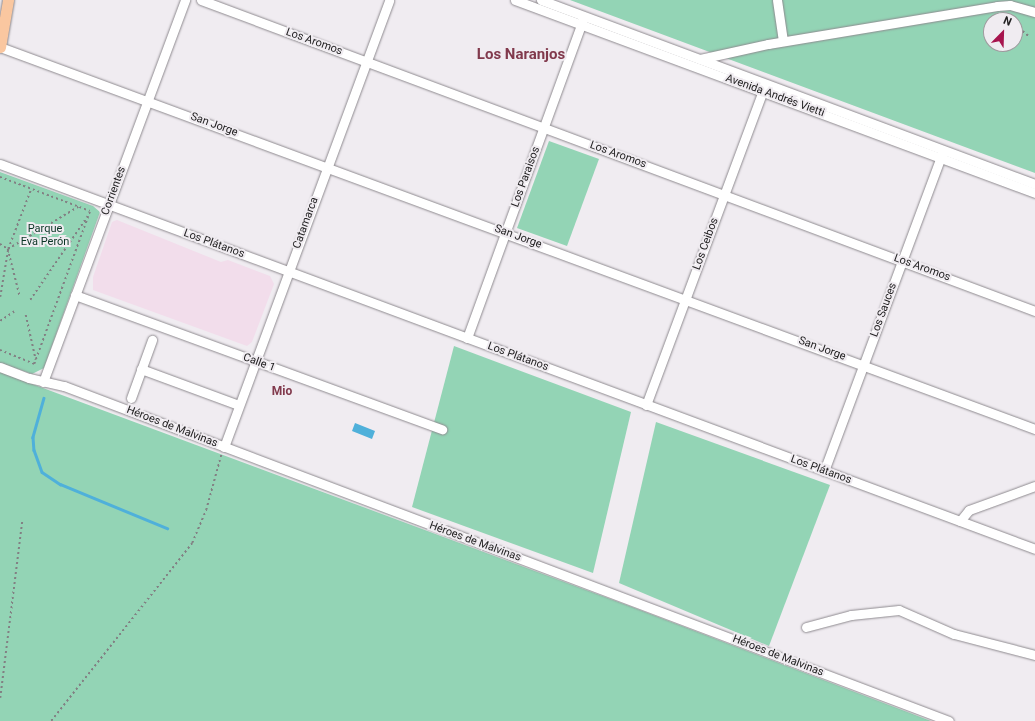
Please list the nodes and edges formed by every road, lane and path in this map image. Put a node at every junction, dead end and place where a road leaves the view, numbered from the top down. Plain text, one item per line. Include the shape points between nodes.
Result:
1 (8, 0) edge
2 (185, 0) edge
3 (201, 0) edge
4 (389, 0) edge
5 (515, 0) edge
6 (541, 0) edge
7 (777, 0) edge
8 (1035, 12) edge
9 (582, 20) junction
10 (1023, 31) edge
11 (1030, 36) dead end
12 (783, 41) junction
13 (0, 47) edge
14 (366, 62) junction
15 (698, 63) junction
16 (764, 87) junction
17 (147, 101) junction
18 (544, 128) junction
19 (942, 154) junction
20 (0, 164) edge
21 (327, 167) junction
22 (0, 177) edge
23 (1035, 184) edge
24 (31, 189) junction
25 (1035, 193) edge
26 (724, 194) junction
27 (109, 204) junction
28 (79, 207) junction
29 (90, 211) junction
30 (505, 232) junction
31 (0, 244) edge
32 (8, 249) junction
33 (902, 261) junction
34 (288, 271) junction
35 (75, 295) junction
36 (0, 296) edge
37 (20, 297) dead end
38 (686, 298) junction
39 (30, 300) dead end
40 (1035, 310) edge
41 (15, 311) dead end
42 (26, 315) dead end
43 (0, 321) edge
44 (467, 338) junction
45 (152, 340) dead end
46 (0, 350) edge
47 (36, 360) junction
48 (255, 361) junction
49 (864, 364) junction
50 (0, 367) edge
51 (141, 369) junction
52 (43, 382) junction
53 (131, 398) dead end
54 (239, 405) junction
55 (646, 405) junction
56 (1035, 429) edge
57 (442, 430) dead end
58 (224, 447) junction
59 (824, 471) junction
60 (1035, 486) edge
61 (22, 521) dead end
62 (960, 521) junction
63 (1035, 549) edge
64 (806, 627) dead end
65 (1035, 655) edge
66 (0, 698) edge
67 (51, 721) edge
68 (949, 721) edge

1 - 13 main road
2 - 17 street, Corrientes
3 - 14 street, Los Aromos
4 - 14 street, Catamarca
5 - 9 street, Avenida Andrés Vietti
6 - 9 street, Avenida Andrés Vietti
7 - 12 street
8 - 12 street via 1010,5 997,6
9 - 15 street, Avenida Andrés Vietti
9 - 18 street, Los Paraisos
10 - 11 path
12 - 15 street
13 - 17 street, San Jorge
14 - 18 street, Los Aromos
14 - 21 street, Catamarca
15 - 16 street, Avenida Andrés Vietti
16 - 19 street, Avenida Andrés Vietti
16 - 26 street, Los Ceibos
17 - 21 street, San Jorge
17 - 27 street, Corrientes
18 - 26 street, Los Aromos
18 - 30 street, Los Paraisos
19 - 23 street, Avenida Andrés Vietti
19 - 25 street, Avenida Andrés Vietti
19 - 33 street, Los Sauces
20 - 27 street, Los Plátanos
21 - 30 street, San Jorge
21 - 34 street, Catamarca
22 - 24 path
24 - 28 path
24 - 32 path
26 - 33 street, Los Aromos
26 - 38 street, Los Ceibos
27 - 34 street, Los Plátanos
27 - 35 street, Corrientes
28 - 29 path
28 - 32 path
29 - 39 path
29 - 47 path
30 - 38 street, San Jorge
30 - 44 street, Los Paraisos
31 - 32 path
32 - 36 path
32 - 37 path
33 - 40 street, Los Aromos
33 - 49 street, Los Sauces
34 - 44 street, Los Plátanos
34 - 48 street, Catamarca
35 - 48 street, Calle 1
35 - 52 street, Corrientes
38 - 49 street, San Jorge
38 - 55 street, Los Ceibos
41 - 43 path
42 - 47 path
44 - 55 street, Los Plátanos
45 - 51 street
46 - 47 path via 34,364
48 - 54 street, Catamarca
48 - 57 street, Calle 1
49 - 56 street, San Jorge
49 - 59 street, Los Sauces
50 - 52 street, Héroes de Malvinas
51 - 53 street
51 - 54 street
52 - 58 street, Héroes de Malvinas via 64,386
54 - 58 street, Catamarca
55 - 59 street, Los Plátanos
58 - 67 path via 206,510 192,543
58 - 68 street, Héroes de Malvinas
59 - 62 street, Los Plátanos
60 - 62 street via 969,510
61 - 66 path
62 - 63 street, Los Plátanos
64 - 65 street via 851,615 899,610 954,634

